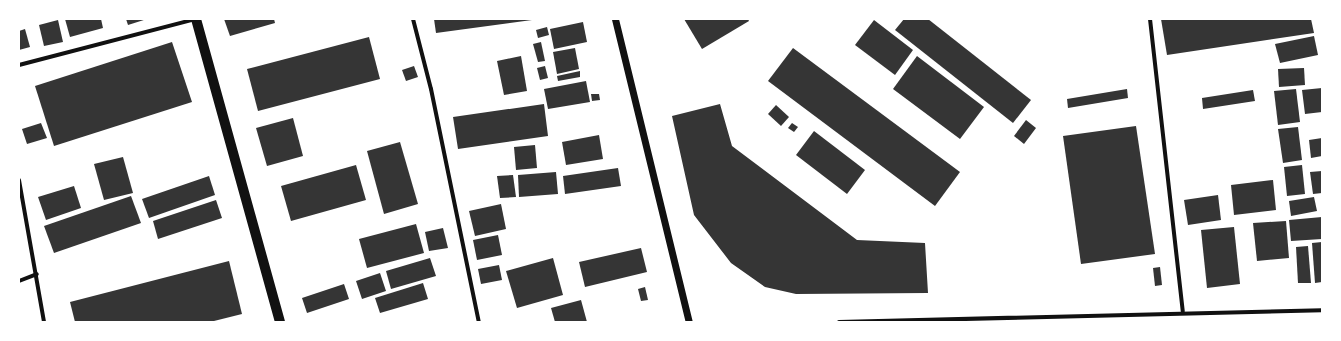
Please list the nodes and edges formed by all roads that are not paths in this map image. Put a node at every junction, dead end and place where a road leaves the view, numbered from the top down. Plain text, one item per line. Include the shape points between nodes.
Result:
1 (196, 19) edge
2 (413, 19) edge
3 (615, 19) edge
4 (1150, 19) edge
5 (19, 65) edge
6 (19, 180) edge
7 (37, 274) junction
8 (19, 281) edge
9 (1322, 310) edge
10 (1183, 311) junction
11 (44, 322) edge
12 (280, 322) edge
13 (479, 322) edge
14 (689, 322) edge
15 (838, 322) edge

1 - 5 street
1 - 12 main road
2 - 13 street via 431,89
3 - 14 street
4 - 10 street
6 - 7 street
7 - 8 street
7 - 11 street
9 - 10 street
10 - 15 street

